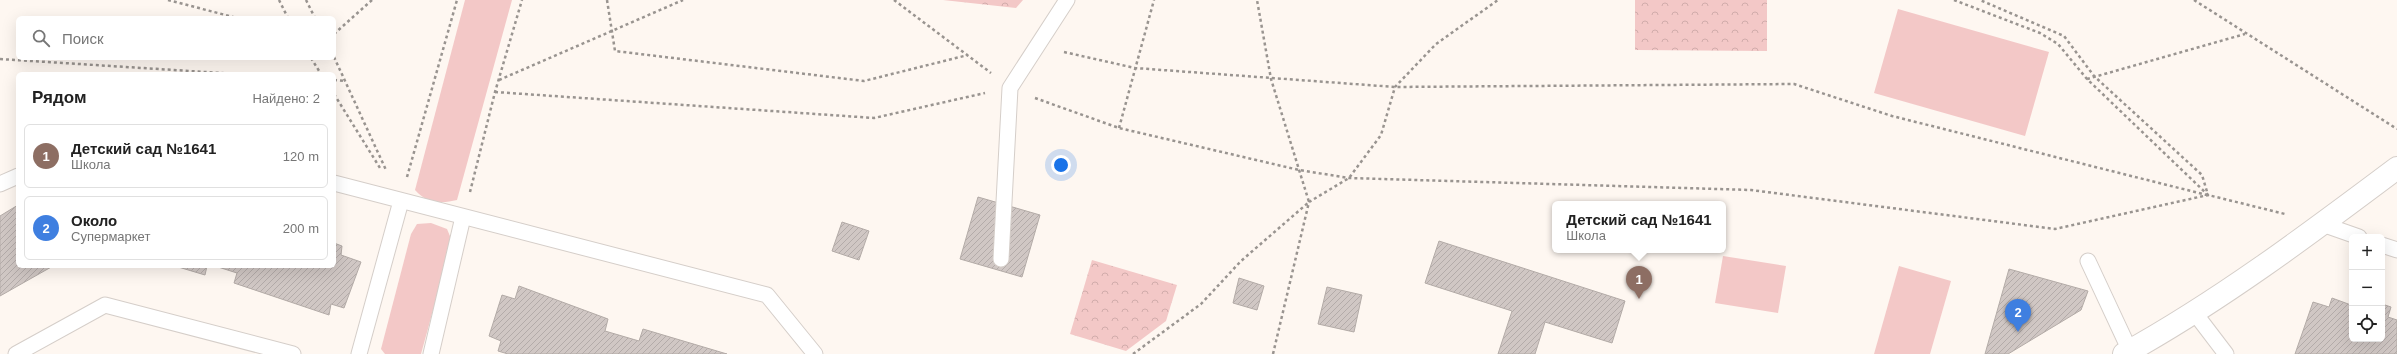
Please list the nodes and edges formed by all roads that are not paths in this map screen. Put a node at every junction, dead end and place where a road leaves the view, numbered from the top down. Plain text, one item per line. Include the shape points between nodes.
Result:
1 (1067, 0) edge
2 (2397, 168) edge
3 (16, 177) edge
4 (0, 184) edge
5 (336, 184) edge
6 (401, 201) junction
7 (463, 217) junction
8 (2322, 224) junction
9 (2350, 234) edge
10 (2385, 246) edge
11 (2397, 250) edge
12 (1001, 260) dead end
13 (2088, 261) dead end
14 (2194, 312) junction
15 (2127, 352) edge
16 (16, 354) edge
17 (294, 354) edge
18 (359, 354) edge
19 (431, 354) edge
20 (815, 354) edge
21 (2226, 354) edge

1 - 12 lane via 1010,88
2 - 8 street
3 - 4 lane
5 - 6 lane
6 - 7 lane
6 - 18 lane
7 - 19 lane
7 - 20 lane via 767,294
8 - 9 lane
8 - 14 street
10 - 11 lane
13 - 15 lane
14 - 15 street
14 - 21 lane
16 - 17 lane via 106,305

